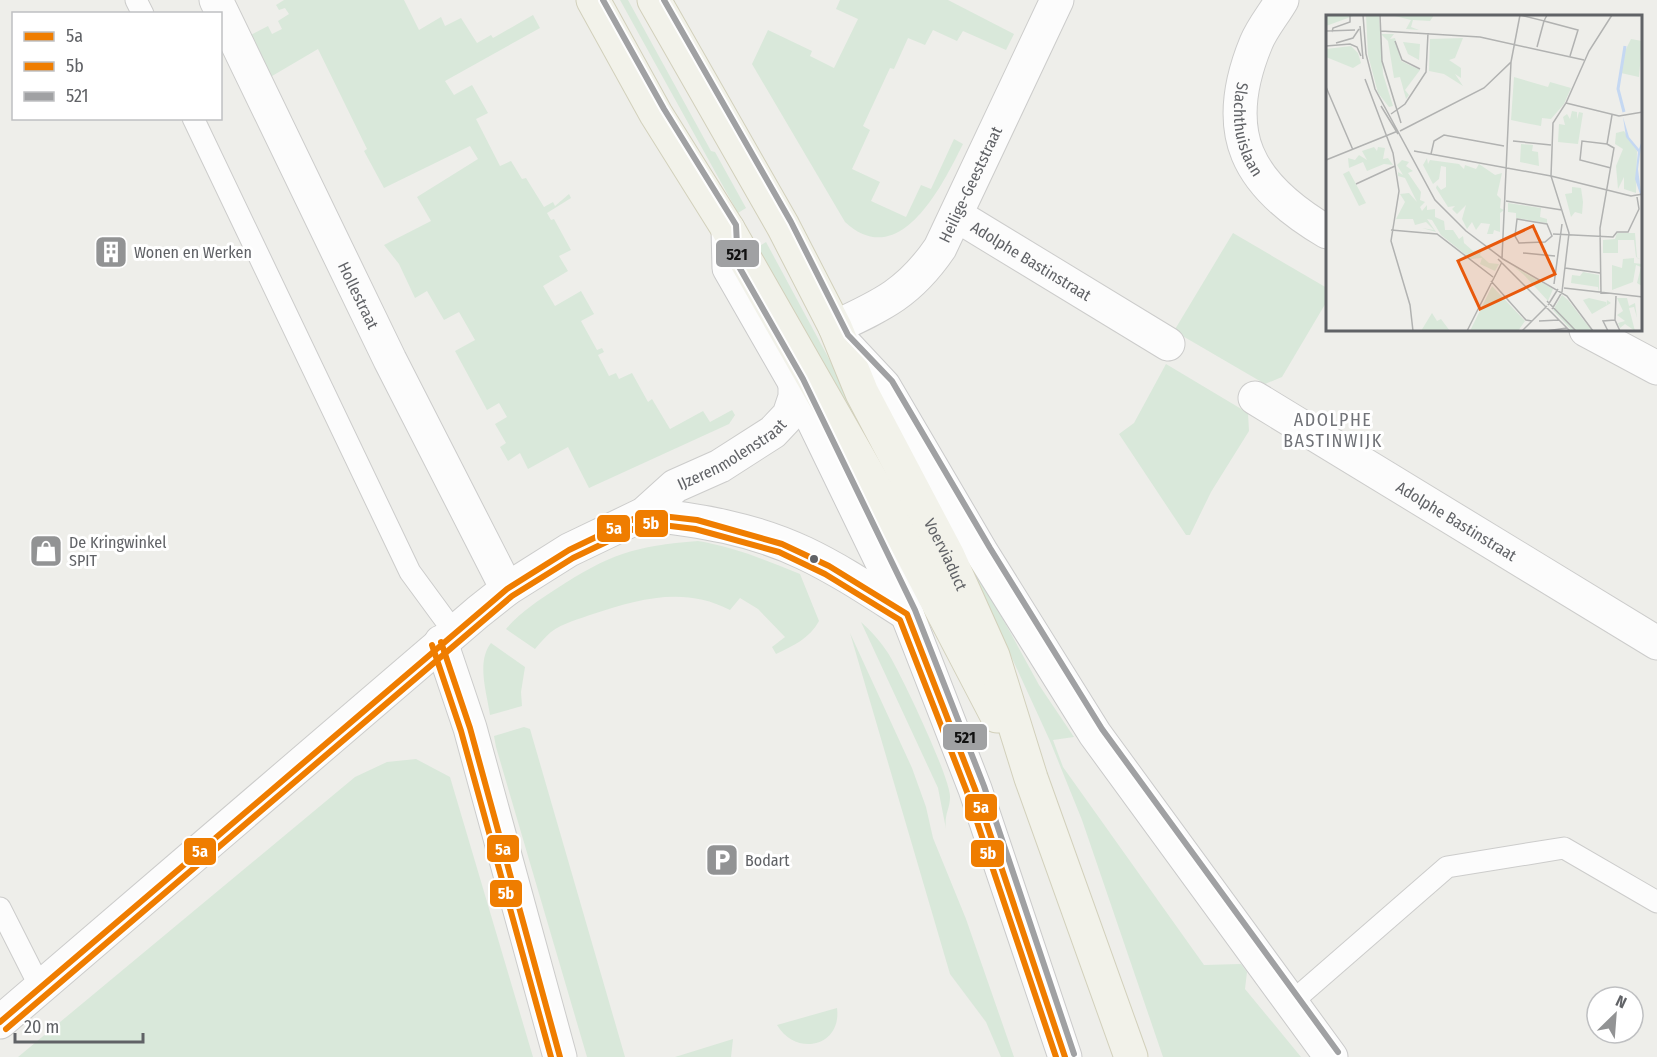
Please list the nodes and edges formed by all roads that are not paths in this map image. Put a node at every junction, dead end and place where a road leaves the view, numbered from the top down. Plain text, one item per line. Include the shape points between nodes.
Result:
1 (593, 0) edge
2 (654, 0) edge
3 (1058, 0) edge
4 (1282, 0) edge
5 (222, 12) edge
6 (194, 120) edge
7 (956, 215) junction
8 (728, 229) junction
9 (1326, 231) edge
10 (1590, 332) edge
11 (838, 334) junction
12 (1168, 344) dead end
13 (1657, 368) edge
14 (795, 383) junction
15 (1255, 398) dead end
16 (644, 514) junction
17 (507, 589) junction
18 (907, 614) junction
19 (448, 637) junction
20 (1657, 643) edge
21 (1031, 778) junction
22 (1657, 902) edge
23 (0, 909) edge
24 (40, 987) junction
25 (1293, 1001) junction
26 (0, 1022) edge
27 (560, 1057) edge
28 (1065, 1057) edge
29 (1131, 1057) edge
30 (1331, 1057) edge

1 - 8 main road, Voerviaduct via 656,114
2 - 11 main road, Voerviaduct via 783,226
3 - 7 street, Heilige-Geeststraat
4 - 9 street, Slachthuislaan via 1257,42 1242,88 1239,130 1250,162 1274,196
5 - 17 street, Hollestraat via 390,360
6 - 19 lane via 410,572
7 - 11 street, Heilige-Geeststraat via 923,273 884,305
7 - 12 street, Adolphe Bastinstraat
8 - 14 street via 729,268
8 - 21 main road, Voerviaduct via 862,464
10 - 13 street
11 - 21 main road, Voerviaduct via 862,393 948,556 993,656
11 - 25 street via 884,386 1095,734
14 - 16 street, IJzerenmolenstraat via 792,405 779,427 720,466 675,486
14 - 18 street
15 - 20 street, Adolphe Bastinstraat
16 - 17 street via 569,550
16 - 18 street, IJzerenmolenstraat via 698,520 782,544 829,566
17 - 19 street
18 - 28 street via 975,789
19 - 24 street
19 - 27 street
21 - 29 main road, Voerviaduct
22 - 25 lane via 1563,848 1447,867
23 - 24 lane
24 - 26 street
25 - 30 street

